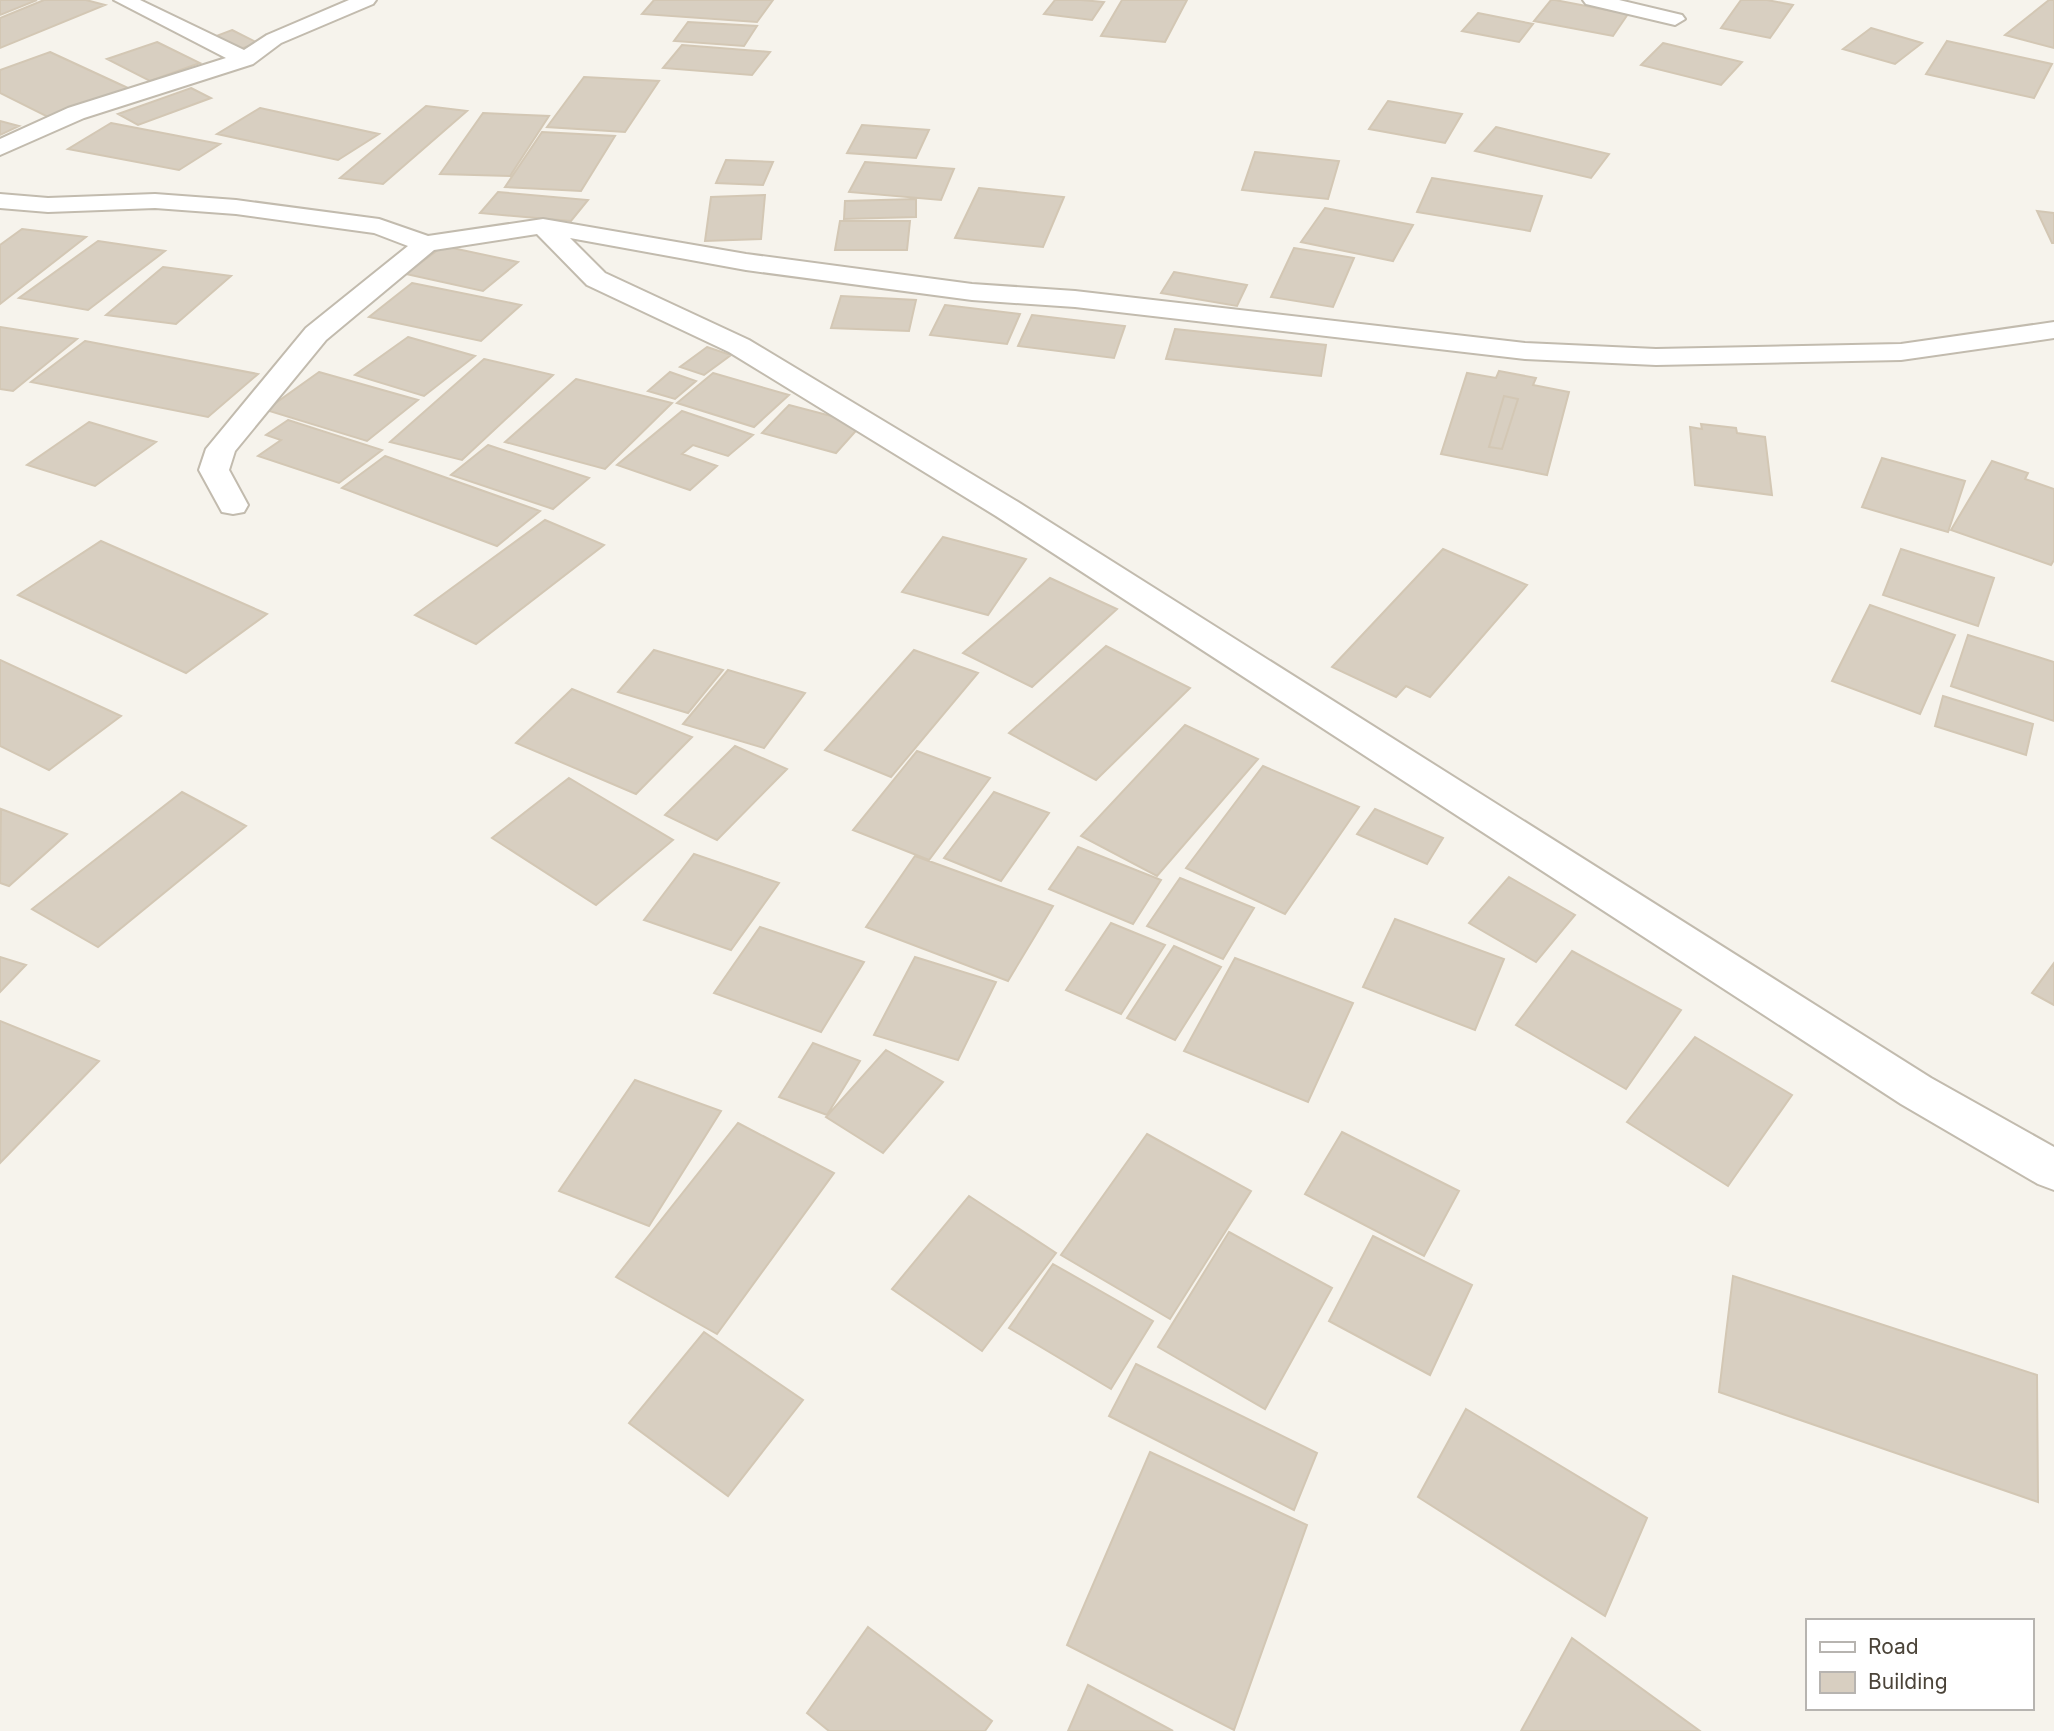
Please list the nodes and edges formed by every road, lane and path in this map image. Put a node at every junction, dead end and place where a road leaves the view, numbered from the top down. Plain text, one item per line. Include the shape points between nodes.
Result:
1 (124, 0) edge
2 (366, 0) edge
3 (1593, 0) edge
4 (1675, 19) dead end
5 (245, 59) junction
6 (0, 148) edge
7 (6, 212) edge
8 (543, 226) junction
9 (426, 244) junction
10 (2054, 330) edge
11 (233, 505) dead end
12 (2054, 1170) edge

1 - 5 street
2 - 5 street via 274,39
3 - 4 street
5 - 6 street via 76,113
7 - 9 street via 48,205 155,201 236,207 380,226
8 - 9 street
8 - 10 street via 746,262 972,292 1075,299 1525,351 1656,357 1901,352
8 - 12 street via 596,279 739,346 1007,509 1916,1091
9 - 11 street via 316,334 221,449 214,470

